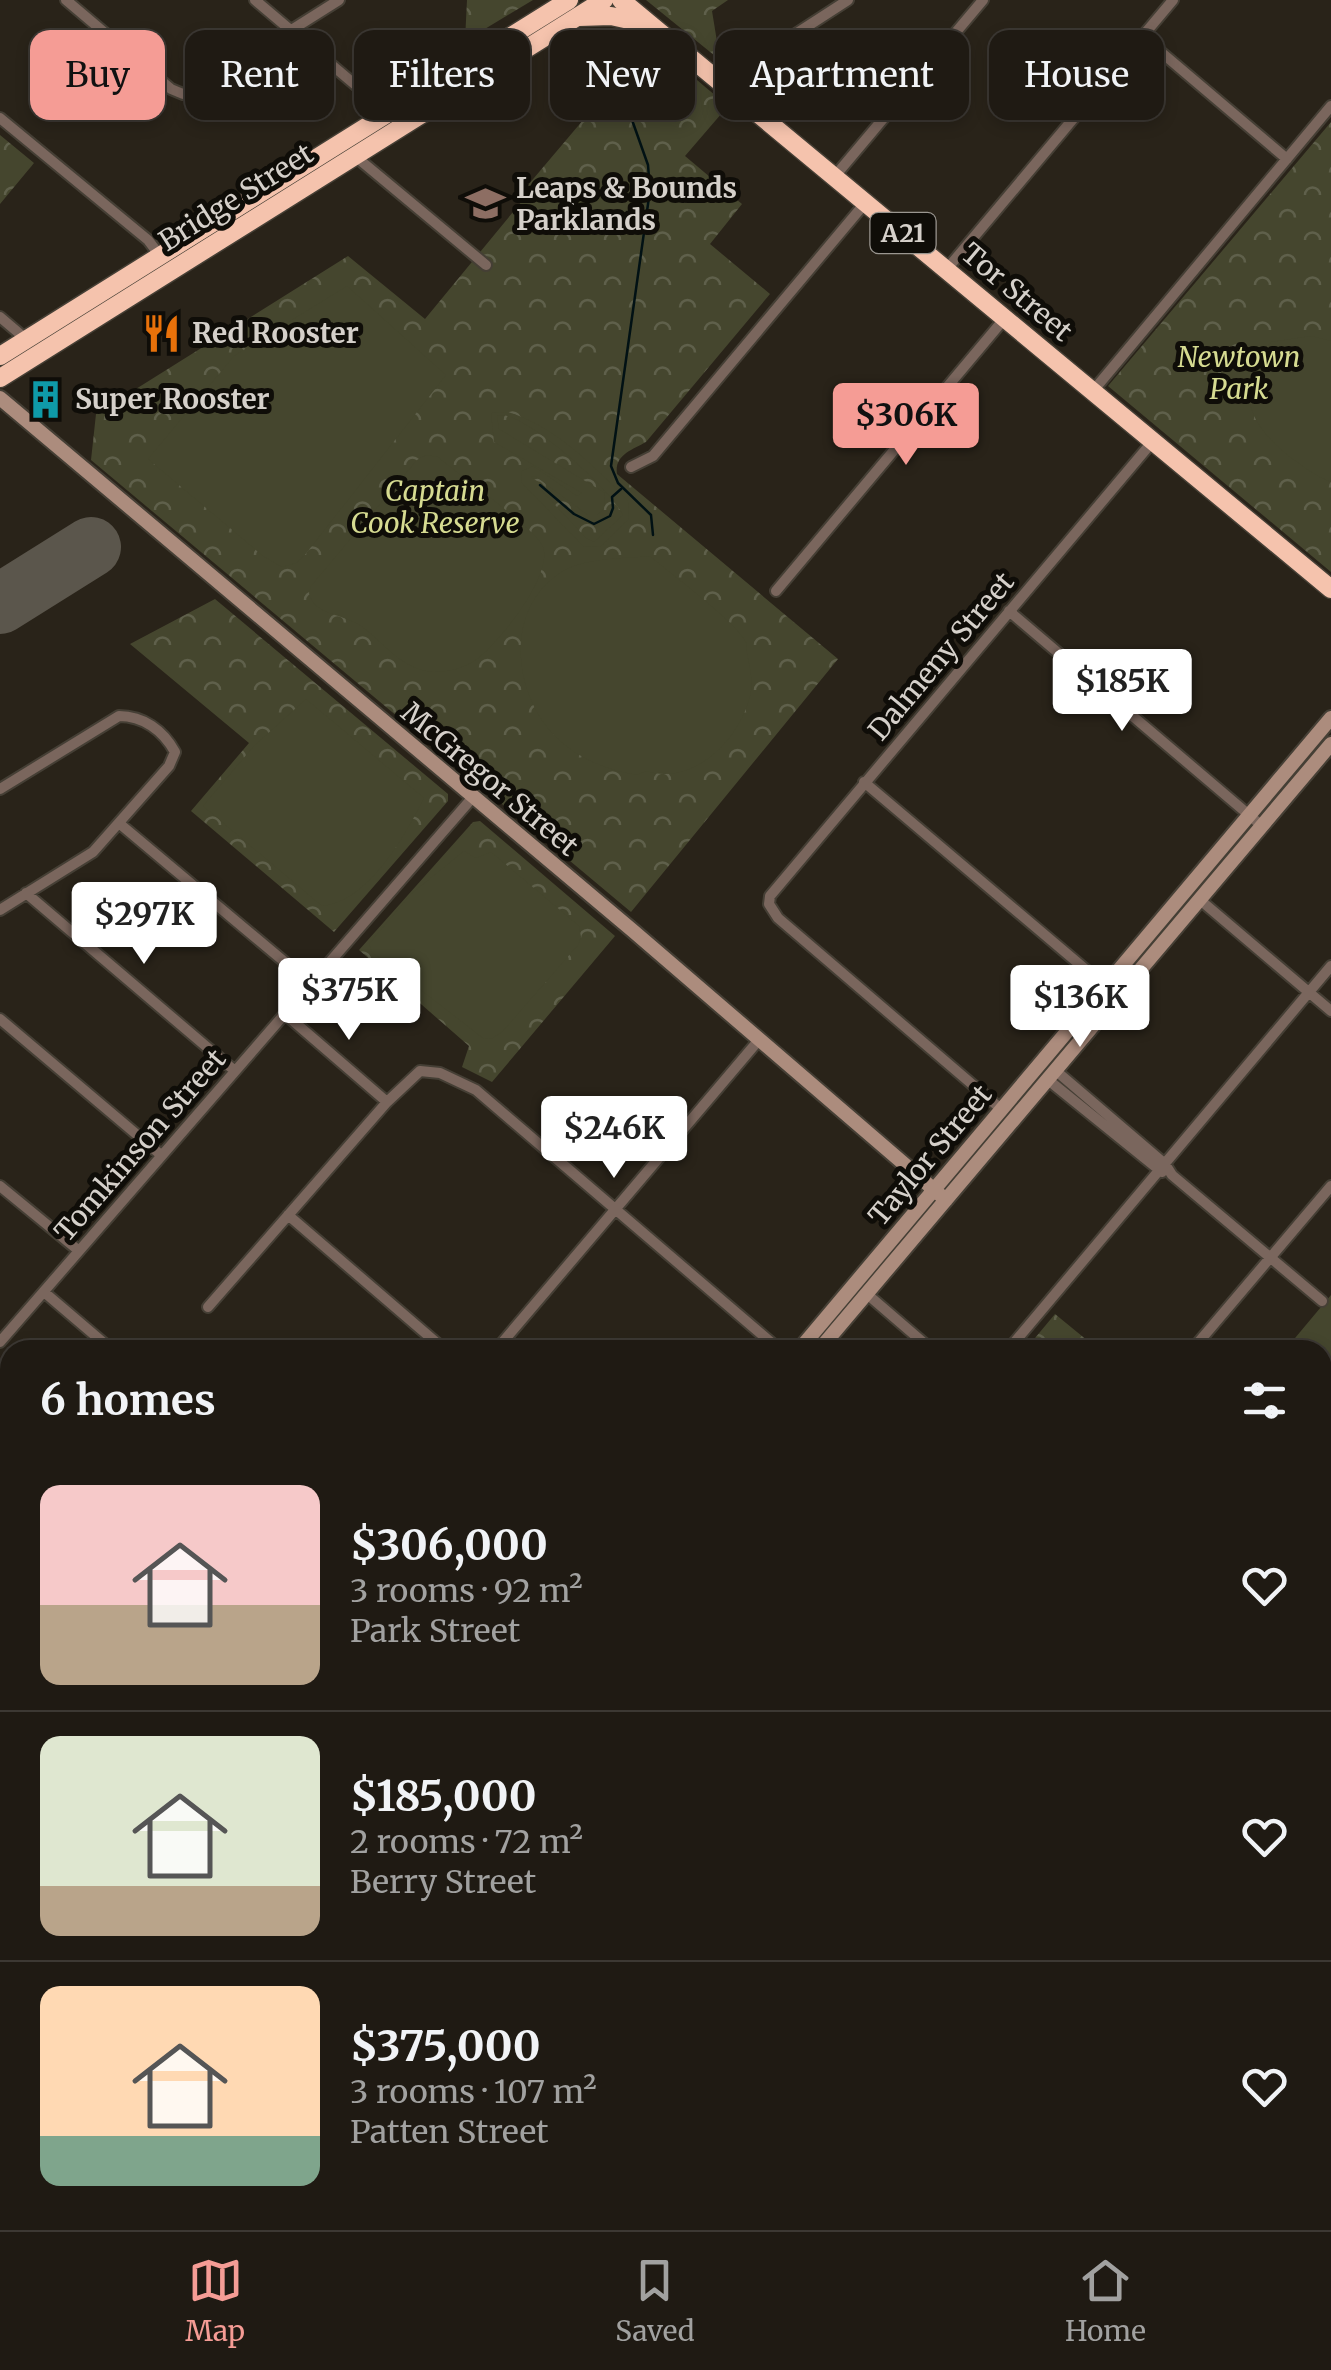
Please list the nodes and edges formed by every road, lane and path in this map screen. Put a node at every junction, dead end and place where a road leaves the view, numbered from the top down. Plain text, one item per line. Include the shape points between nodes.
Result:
1 (66, 0) edge
2 (255, 0) edge
3 (339, 0) edge
4 (604, 0) edge
5 (621, 0) edge
6 (848, 0) edge
7 (983, 0) edge
8 (1173, 0) edge
9 (573, 8) edge
10 (652, 26) junction
11 (291, 30) joint
12 (802, 30) edge
13 (1147, 30) edge
14 (1164, 55) edge
15 (334, 66) edge
16 (715, 76) edge
17 (185, 94) edge
18 (1331, 106) edge
19 (0, 118) edge
20 (768, 120) edge
21 (1072, 120) edge
22 (387, 124) junction
23 (355, 156) junction
24 (1286, 159) junction
25 (835, 176) junction
26 (866, 202) junction
27 (165, 264) junction
28 (486, 265) dead end
29 (947, 270) junction
30 (0, 317) edge
31 (1005, 318) junction
32 (27, 340) junction
33 (0, 356) edge
34 (0, 378) edge
35 (1093, 391) junction
36 (0, 398) edge
37 (1153, 441) junction
38 (631, 468) dead end
39 (1331, 590) edge
40 (776, 592) dead end
41 (1008, 612) junction
42 (1331, 718) edge
43 (1331, 744) edge
44 (864, 782) junction
45 (0, 789) edge
46 (472, 796) junction
47 (1250, 815) junction
48 (120, 824) junction
49 (1262, 826) junction
50 (26, 893) junction
51 (1200, 900) junction
52 (0, 910) edge
53 (1331, 966) edge
54 (310, 984) junction
55 (1105, 986) junction
56 (1309, 992) junction
57 (1117, 996) junction
58 (1331, 1010) edge
59 (284, 1014) junction
60 (0, 1019) edge
61 (758, 1040) junction
62 (235, 1071) junction
63 (1051, 1074) junction
64 (387, 1102) junction
65 (1001, 1109) junction
66 (161, 1154) junction
67 (1162, 1167) junction
68 (0, 1186) edge
69 (1331, 1186) edge
70 (933, 1190) junction
71 (946, 1200) junction
72 (616, 1208) junction
73 (288, 1215) junction
74 (78, 1250) junction
75 (1270, 1258) junction
76 (44, 1292) junction
77 (866, 1294) junction
78 (1322, 1301) dead end
79 (208, 1306) dead end
80 (2, 1340) edge
81 (100, 1340) edge
82 (434, 1340) edge
83 (504, 1340) edge
84 (768, 1340) edge
85 (807, 1340) edge
86 (827, 1340) edge
87 (920, 1340) edge
88 (1016, 1340) edge
89 (1200, 1340) edge

1 - 17 street
2 - 11 street
3 - 11 street
4 - 9 highway, Bridge Street
5 - 10 highway, Tor Street / A21
6 - 12 street
7 - 25 street
8 - 13 street
9 - 10 highway, A21
9 - 22 highway, Bridge Street
10 - 16 highway, Tor Street / A21
14 - 24 street
15 - 22 street
18 - 24 street
19 - 27 street via 148,240
20 - 25 highway, Tor Street / A21
21 - 29 street
22 - 23 highway, Bridge Street
22 - 27 highway, Bridge Street
23 - 27 highway, Bridge Street
23 - 28 street
24 - 35 street
25 - 26 highway, Tor Street / A21
26 - 29 highway, Tor Street / A21
26 - 38 street via 653,456
27 - 32 highway, Bridge Street
27 - 34 highway, Bridge Street
29 - 31 highway, Tor Street / A21
30 - 32 street
31 - 35 highway, Tor Street / A21
31 - 40 street
32 - 33 highway, Bridge Street
35 - 37 highway, Tor Street / A21
36 - 46 main road, McGregor Street
37 - 39 highway, Tor Street / A21
37 - 41 street, Dalmeny Street
41 - 44 street, Dalmeny Street
41 - 47 street
42 - 47 main road, Taylor Street
43 - 49 main road, Taylor Street
44 - 55 street
44 - 65 street, Dalmeny Street via 775,888 769,904
45 - 48 street via 119,716 138,716 175,752
46 - 54 street, Tomkinson Street
46 - 61 main road, McGregor Street
47 - 49 street
47 - 55 main road, Taylor Street
48 - 50 street via 93,852
48 - 54 street
49 - 51 main road, Taylor Street
50 - 52 street
50 - 62 street
51 - 56 street
51 - 57 main road, Taylor Street
53 - 56 street
54 - 59 street, Tomkinson Street
55 - 57 street
55 - 65 main road, Taylor Street
56 - 58 street
56 - 67 street
57 - 63 main road, Taylor Street
59 - 62 street, Tomkinson Street
59 - 64 street
60 - 66 street
61 - 70 main road, McGregor Street
61 - 72 street
62 - 66 street, Tomkinson Street
63 - 67 street
63 - 71 main road, Taylor Street
64 - 72 street via 420,1071 440,1073 476,1090
64 - 73 street
65 - 70 main road, Taylor Street
66 - 74 street, Tomkinson Street
67 - 75 street
67 - 88 street
68 - 74 street
69 - 75 street
70 - 71 main road, McGregor Street
70 - 85 main road, Taylor Street
71 - 77 main road, Taylor Street
72 - 83 street
72 - 84 street
73 - 79 street
73 - 82 street
74 - 76 street, Tomkinson Street
75 - 78 street
75 - 89 street
76 - 80 street, Tomkinson Street
76 - 81 street
77 - 86 main road, Taylor Street
77 - 87 street

